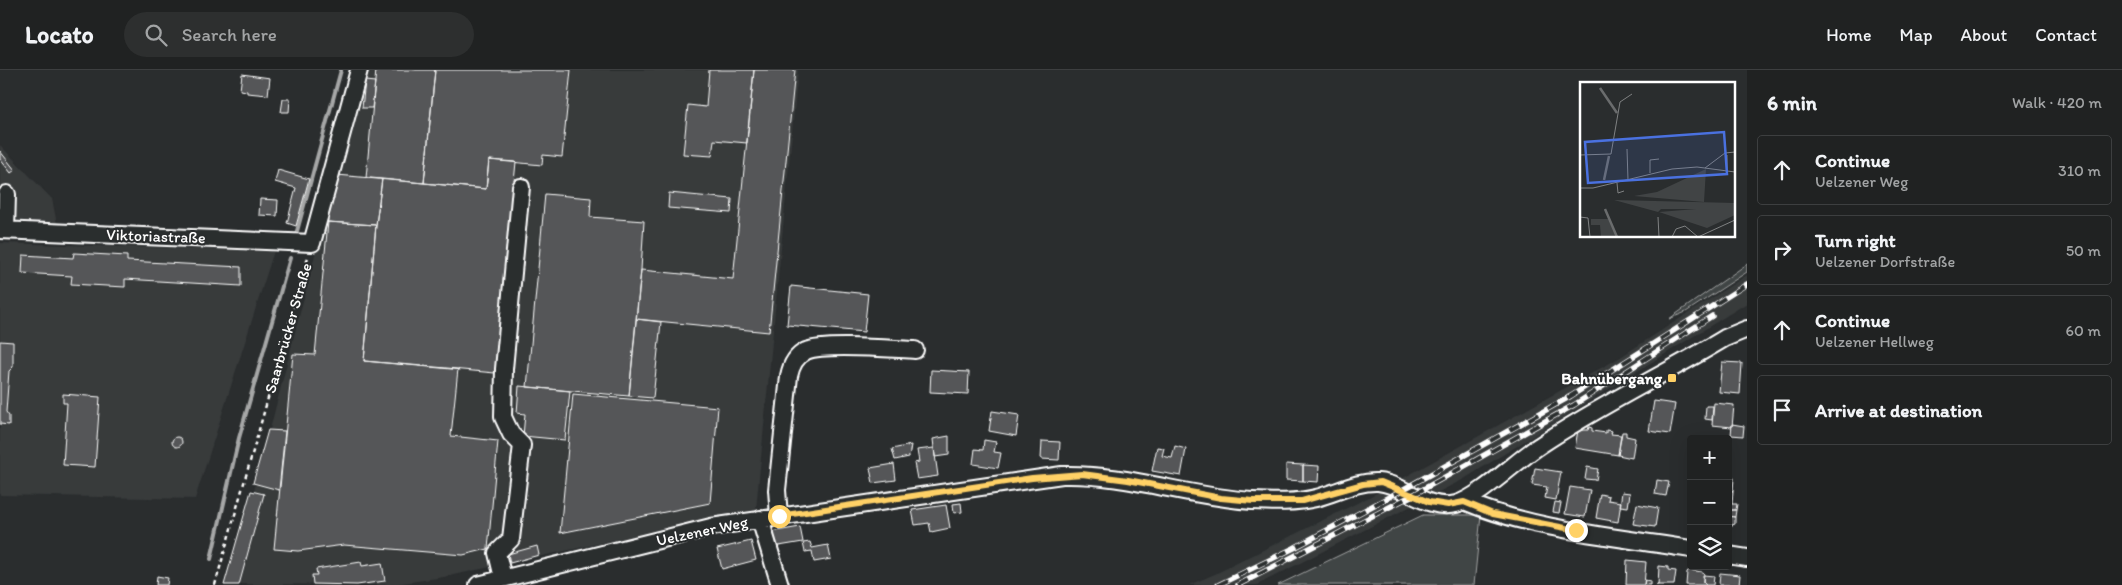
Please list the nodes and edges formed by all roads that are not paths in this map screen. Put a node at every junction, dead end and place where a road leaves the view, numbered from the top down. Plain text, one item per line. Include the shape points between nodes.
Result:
1 (359, 70) edge
2 (521, 187) dead end
3 (7, 194) dead end
4 (3, 230) edge
5 (312, 243) joint
6 (1747, 329) edge
7 (915, 350) dead end
8 (1464, 502) junction
9 (779, 516) junction
10 (760, 519) junction
11 (1687, 548) edge
12 (1747, 553) edge
13 (1732, 556) edge
14 (1747, 558) edge
15 (503, 578) junction
16 (478, 585) edge
17 (780, 585) edge

1 - 5 street, Saarbrücker Straße
2 - 15 street via 504,369 503,417 511,434 522,445 511,540 497,553
3 - 4 street
4 - 5 street, Viktoriastraße
6 - 8 street via 1725,338 1583,419 1525,456
7 - 9 street via 830,348 814,349 799,355 789,376 777,490
8 - 9 street, Uelzener Weg via 1439,504 1374,482 1302,501 1253,501 1102,476 1062,475
8 - 11 street via 1493,514
9 - 10 street, Uelzener Weg
10 - 15 street, Uelzener Weg via 711,527
10 - 17 street
12 - 14 street
13 - 14 street
15 - 16 street, Uelzener Weg

